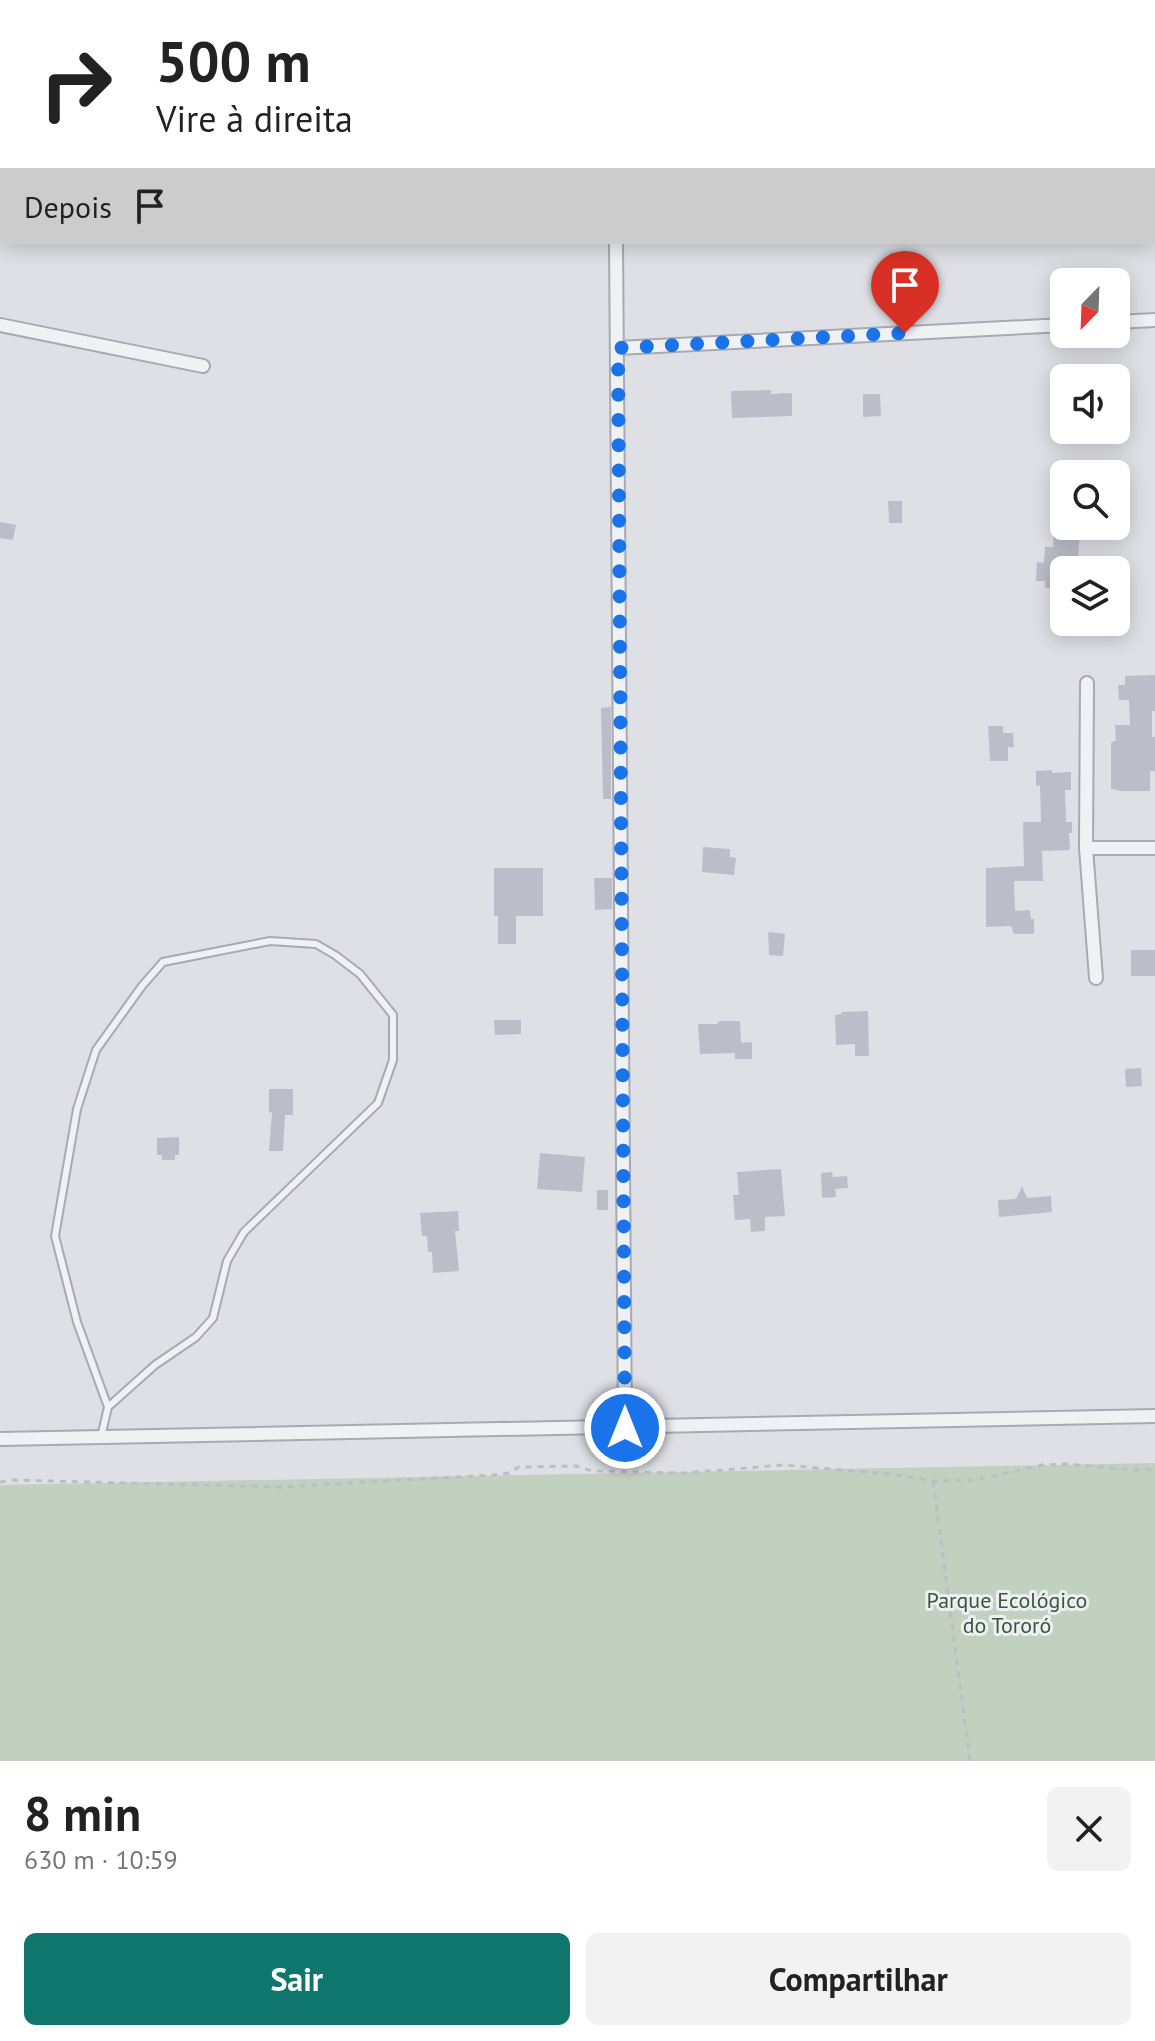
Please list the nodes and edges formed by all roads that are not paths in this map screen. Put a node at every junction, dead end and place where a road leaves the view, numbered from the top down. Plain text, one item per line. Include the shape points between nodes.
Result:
1 (616, 244) edge
2 (1155, 320) edge
3 (1130, 321) edge
4 (0, 325) edge
5 (1050, 326) edge
6 (618, 348) junction
7 (203, 366) dead end
8 (1087, 683) dead end
9 (1086, 848) junction
10 (1155, 848) edge
11 (1096, 978) dead end
12 (108, 1407) junction
13 (1155, 1416) edge
14 (625, 1428) junction
15 (101, 1438) junction
16 (0, 1439) edge

1 - 6 street
2 - 3 street
4 - 7 street
5 - 6 street
6 - 14 street
8 - 9 street
9 - 10 street
9 - 11 street
12 - 12 lane via 77,1322 55,1236 77,1109 96,1050 163,962 270,941 316,944 360,974 393,1015 393,1060 378,1103 244,1232 227,1261 213,1318
12 - 15 lane
13 - 14 street
14 - 15 street
15 - 16 street

